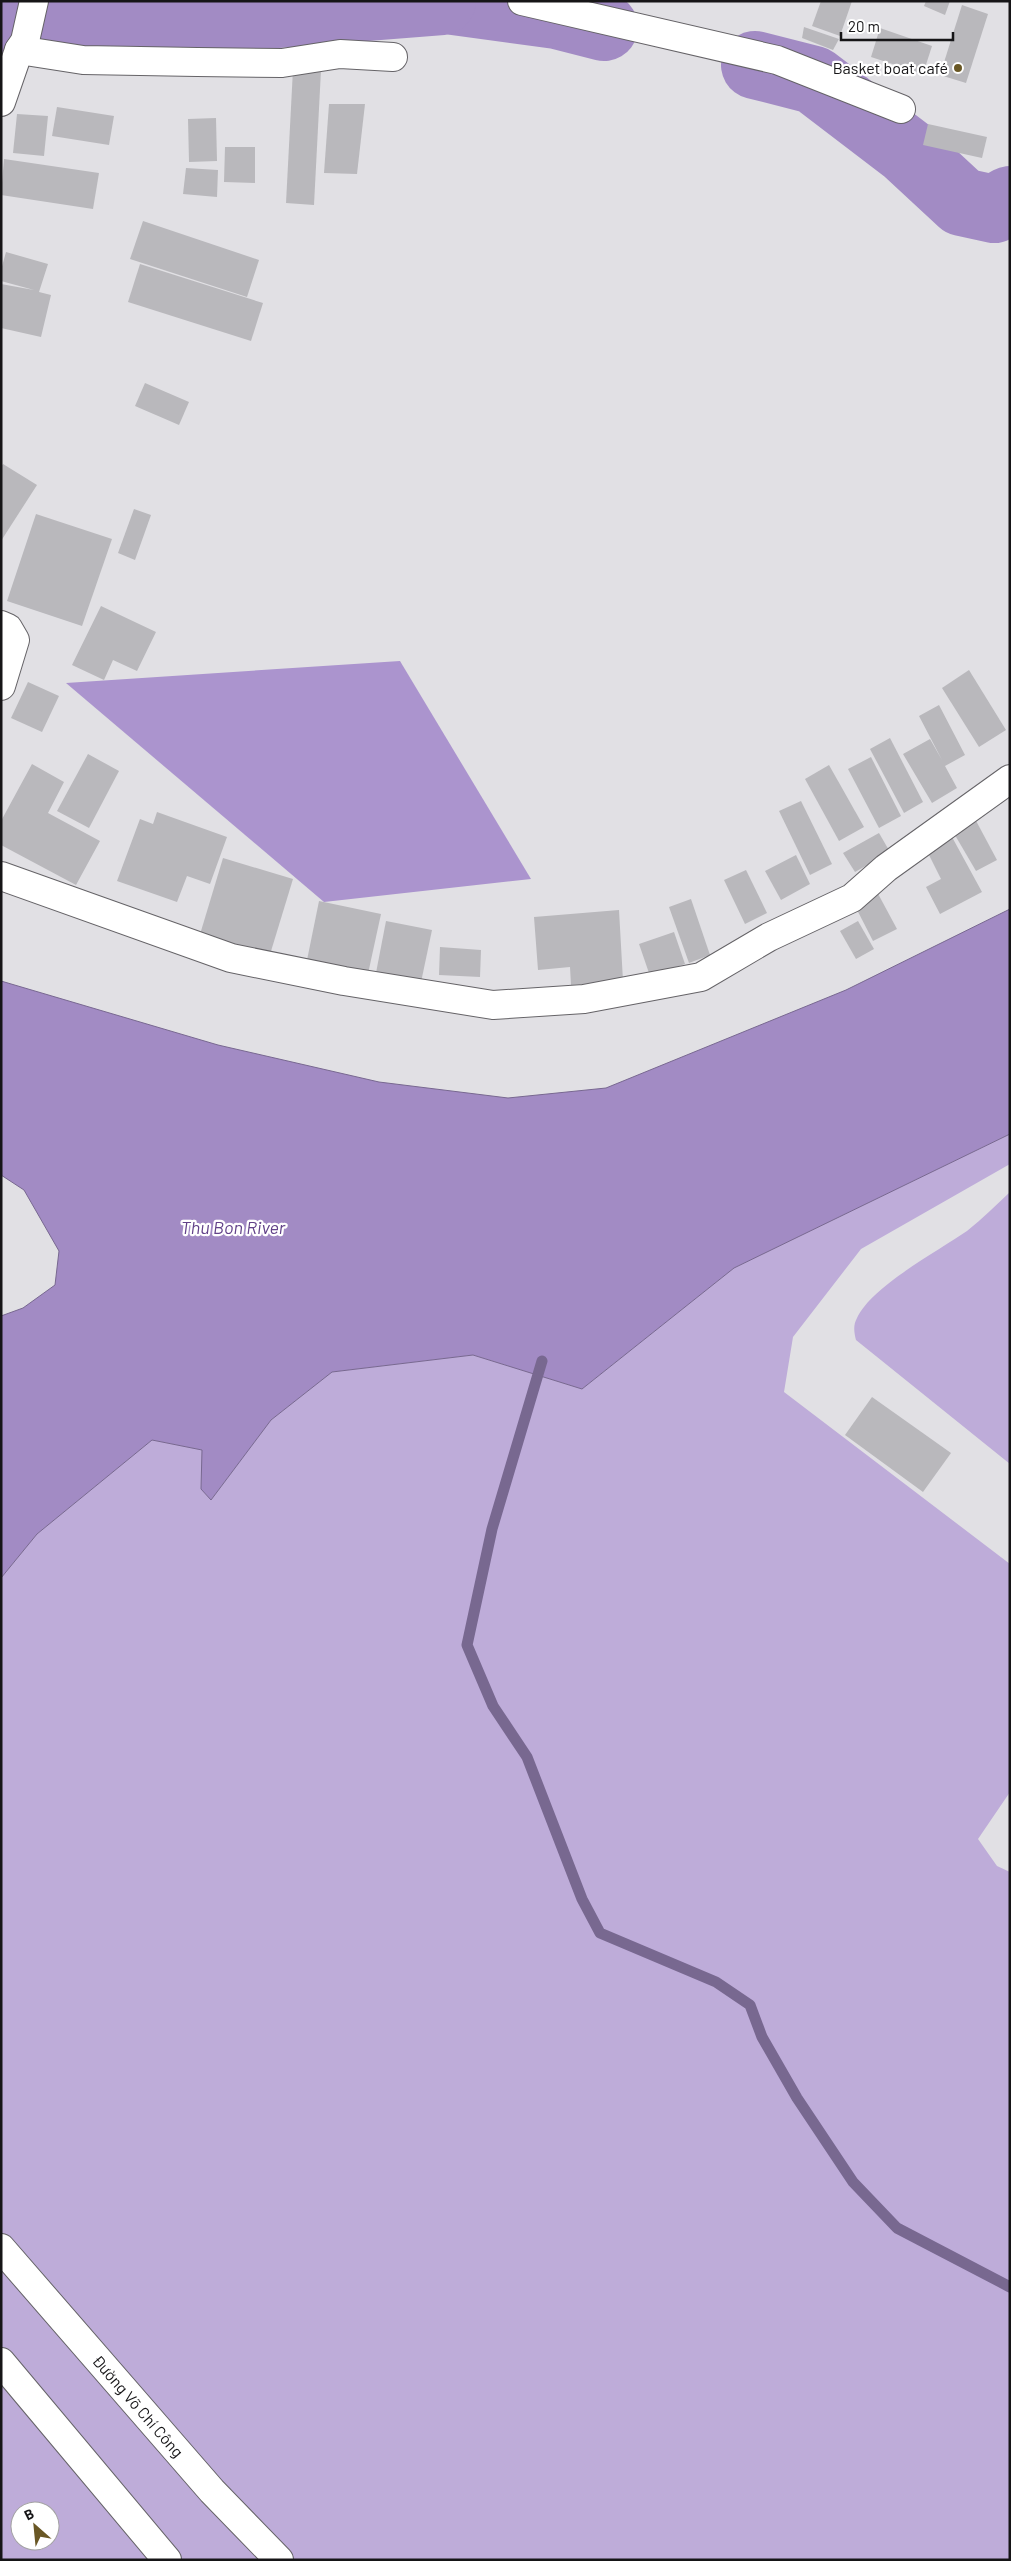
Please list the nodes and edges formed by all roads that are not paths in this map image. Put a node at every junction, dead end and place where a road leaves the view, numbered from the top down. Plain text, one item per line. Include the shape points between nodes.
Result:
1 (34, 1) edge
2 (522, 1) edge
3 (22, 46) junction
4 (393, 57) dead end
5 (1, 102) edge
6 (901, 109) dead end
7 (1, 625) edge
8 (1, 686) edge
9 (1010, 779) edge
10 (1, 876) edge
11 (1, 2248) edge
12 (1, 2362) edge
13 (168, 2560) edge
14 (278, 2560) edge

1 - 3 street
2 - 6 street via 777,60
3 - 4 street via 83,60 282,63 340,54
3 - 5 street
7 - 8 street via 8,628 15,640
9 - 10 street via 886,868 852,898 769,937 701,977 584,999 493,1005 344,981 231,958
11 - 14 street, Đường Võ Chí Công via 212,2491
12 - 13 street

